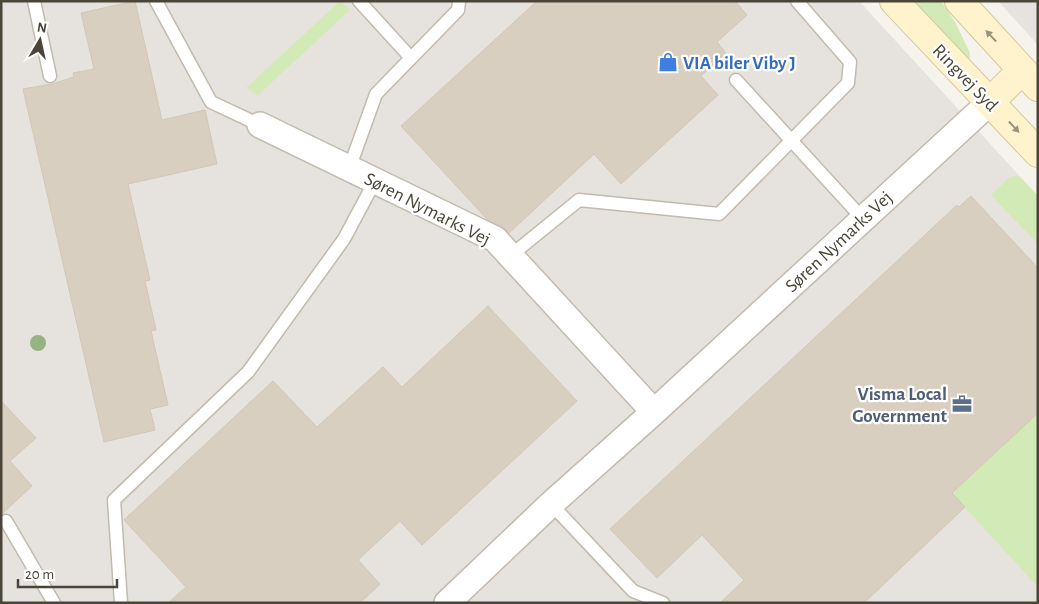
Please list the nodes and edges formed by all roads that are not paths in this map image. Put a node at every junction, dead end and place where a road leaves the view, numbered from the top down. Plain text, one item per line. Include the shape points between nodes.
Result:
1 (34, 1) edge
2 (156, 1) edge
3 (359, 1) edge
4 (459, 1) edge
5 (797, 1) edge
6 (894, 1) edge
7 (959, 1) edge
8 (411, 58) junction
9 (50, 76) dead end
10 (1030, 78) edge
11 (736, 80) dead end
12 (990, 102) junction
13 (260, 125) joint
14 (792, 141) junction
15 (1038, 153) edge
16 (349, 169) junction
17 (375, 182) junction
18 (863, 218) junction
19 (510, 256) junction
20 (654, 412) junction
21 (551, 504) junction
22 (6, 522) dead end
23 (54, 603) edge
24 (121, 603) edge
25 (447, 603) edge
26 (664, 603) edge

1 - 9 lane
2 - 13 lane via 211,102
3 - 8 lane
4 - 8 lane via 458,10
5 - 14 lane via 850,62 848,83
6 - 12 main road, Ringvej Syd
10 -> 7 main road
8 - 16 lane via 376,94
10 - 12 main road, Søren Nymarks Vej
11 - 14 lane
12 -> 15 main road, Ringvej Syd
12 - 18 street, Søren Nymarks Vej
13 - 16 street, Søren Nymarks Vej
14 - 18 lane
14 - 19 lane via 719,214 580,200
16 - 17 street, Søren Nymarks Vej
17 - 19 street, Søren Nymarks Vej via 495,239
17 - 24 lane via 344,239 248,372 114,500
18 - 20 street, Søren Nymarks Vej
19 - 20 street, Søren Nymarks Vej
20 - 21 street, Søren Nymarks Vej
21 - 25 street, Søren Nymarks Vej
21 - 26 lane via 633,591
22 - 23 lane

